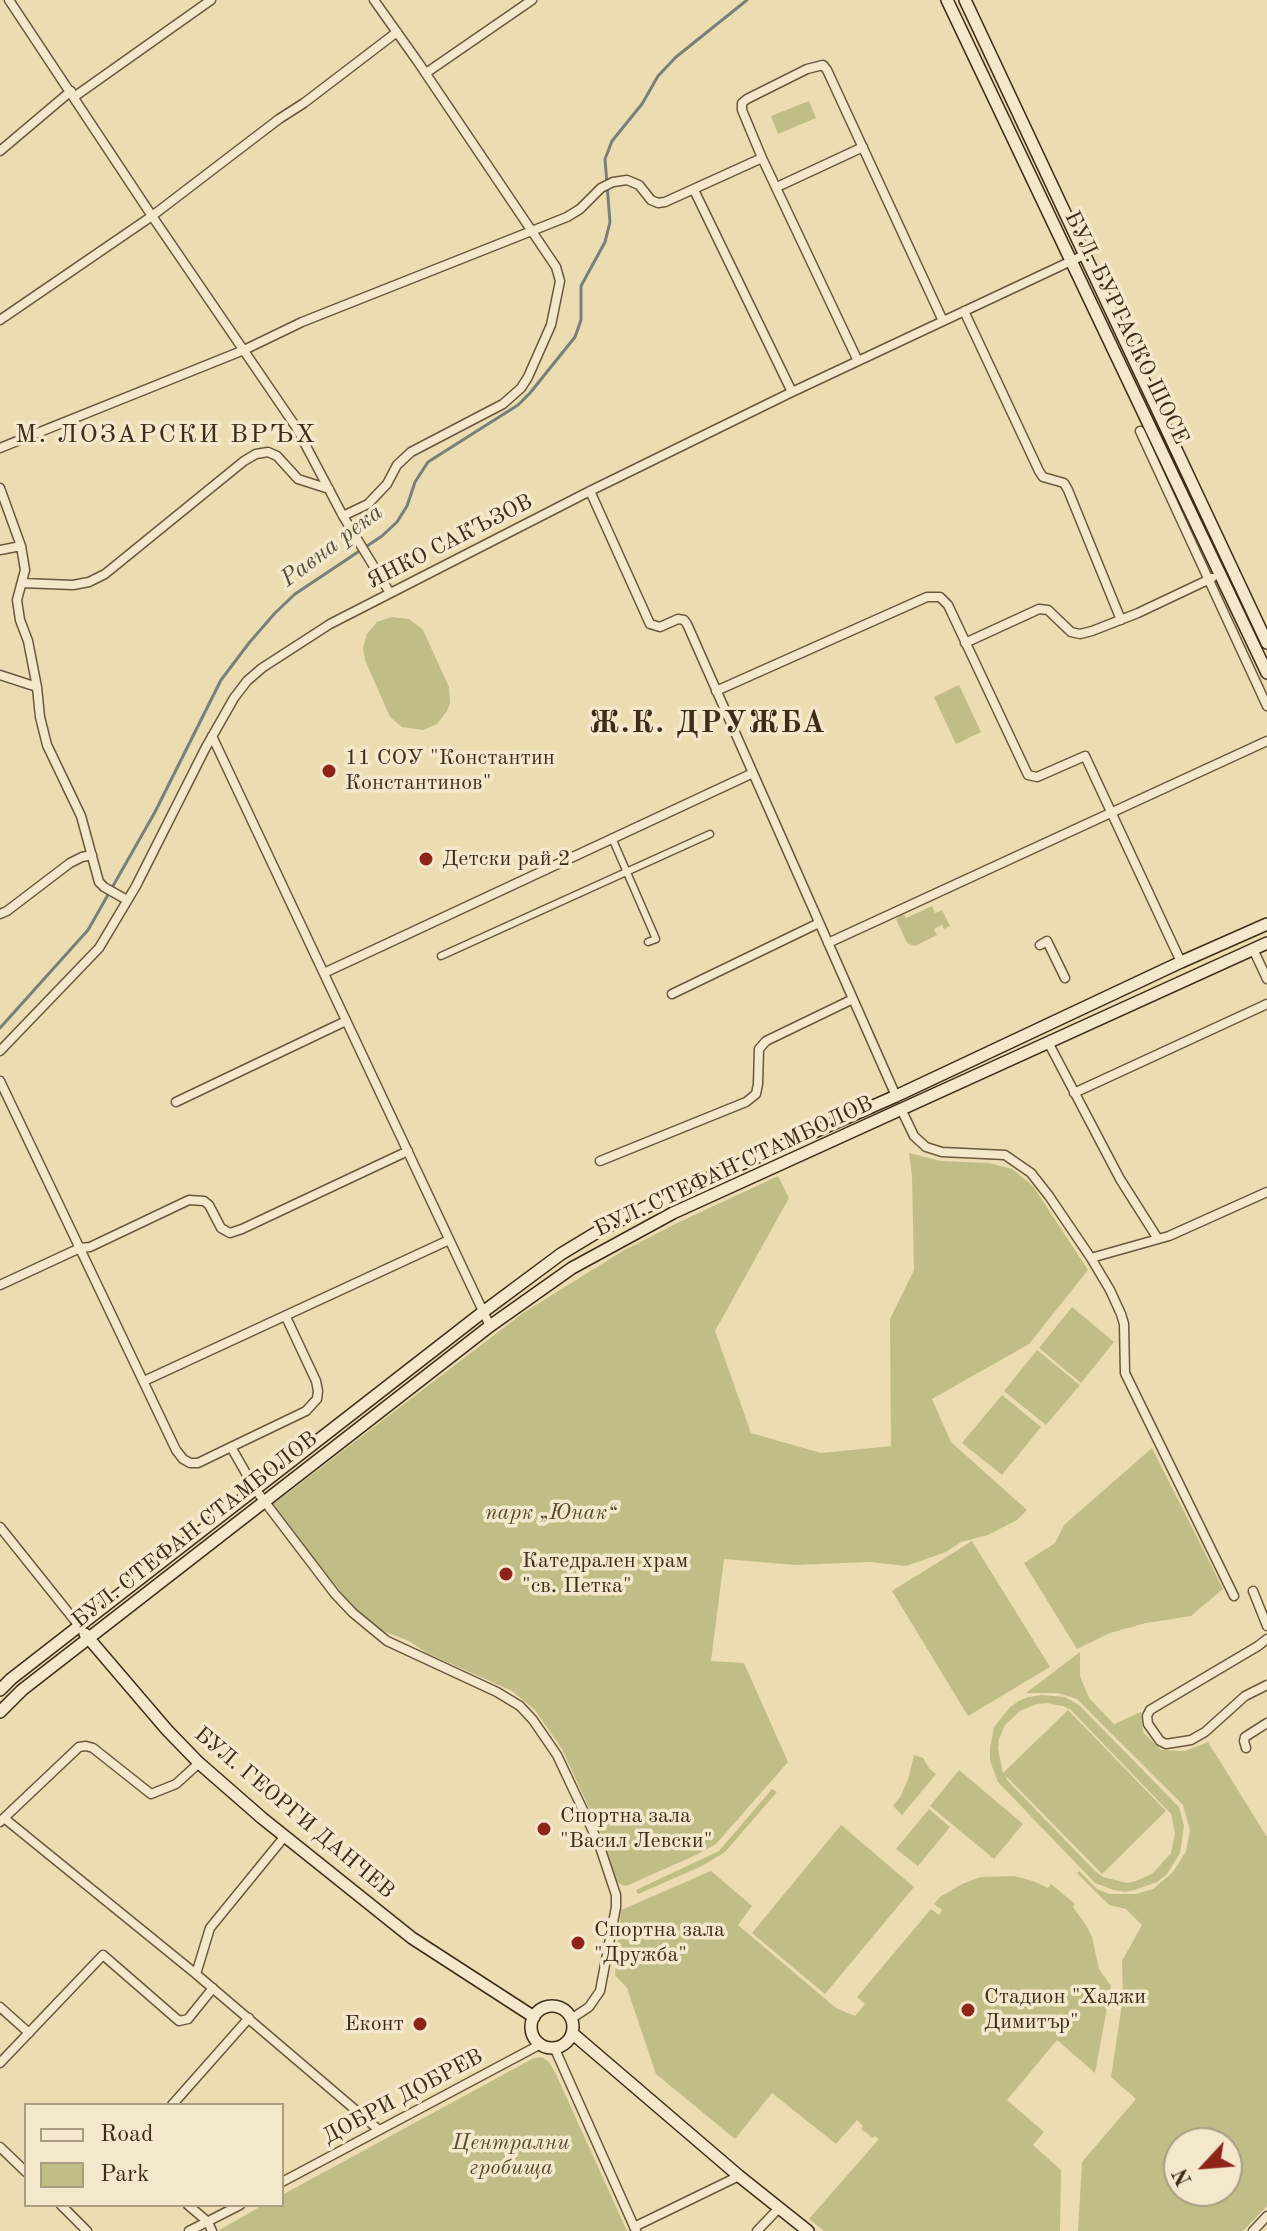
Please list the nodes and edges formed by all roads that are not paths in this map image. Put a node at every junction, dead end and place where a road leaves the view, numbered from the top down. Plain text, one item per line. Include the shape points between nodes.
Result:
1 (9, 0) edge
2 (211, 0) edge
3 (374, 0) edge
4 (532, 0) edge
5 (947, 0) edge
6 (965, 0) edge
7 (397, 32) junction
8 (426, 73) junction
9 (73, 94) junction
10 (863, 147) junction
11 (0, 151) edge
12 (762, 158) junction
13 (777, 187) junction
14 (694, 190) junction
15 (152, 216) junction
16 (530, 232) junction
17 (1084, 255) junction
18 (1072, 261) junction
19 (964, 311) junction
20 (0, 320) edge
21 (943, 321) junction
22 (244, 350) junction
23 (858, 361) junction
24 (792, 392) junction
25 (1140, 431) dead end
26 (0, 448) edge
27 (0, 488) edge
28 (330, 490) junction
29 (590, 491) junction
30 (343, 516) junction
31 (21, 546) junction
32 (0, 550) edge
33 (1220, 574) junction
34 (1208, 579) junction
35 (22, 583) junction
36 (390, 593) junction
37 (1121, 620) junction
38 (965, 643) junction
39 (1267, 643) edge
40 (1267, 673) edge
41 (0, 675) edge
42 (37, 687) junction
43 (716, 691) junction
44 (1267, 706) edge
45 (212, 736) junction
46 (1267, 741) edge
47 (753, 773) junction
48 (1110, 813) junction
49 (710, 834) dead end
50 (612, 838) junction
51 (92, 855) junction
52 (627, 872) junction
53 (122, 898) junction
54 (0, 914) edge
55 (819, 923) junction
56 (1267, 924) edge
57 (648, 942) dead end
58 (828, 943) junction
59 (1267, 943) edge
60 (1040, 945) dead end
61 (1253, 949) junction
62 (441, 956) dead end
63 (1181, 962) junction
64 (324, 973) junction
65 (1065, 978) dead end
66 (1267, 979) edge
67 (672, 994) dead end
68 (853, 999) junction
69 (1267, 1004) edge
70 (346, 1021) junction
71 (1048, 1042) junction
72 (0, 1051) edge
73 (0, 1081) edge
74 (1074, 1093) junction
75 (896, 1096) junction
76 (176, 1102) dead end
77 (902, 1111) junction
78 (408, 1151) junction
79 (600, 1161) dead end
80 (1267, 1192) edge
81 (1158, 1239) junction
82 (449, 1240) junction
83 (80, 1248) junction
84 (1091, 1258) junction
85 (0, 1285) edge
86 (483, 1312) junction
87 (286, 1317) junction
88 (490, 1326) junction
89 (144, 1381) junction
90 (231, 1447) junction
91 (255, 1489) junction
92 (265, 1502) junction
93 (0, 1527) edge
94 (1253, 1591) dead end
95 (1234, 1596) dead end
96 (1267, 1626) edge
97 (80, 1627) junction
98 (88, 1638) junction
99 (1267, 1639) edge
100 (1267, 1685) edge
101 (0, 1690) edge
102 (0, 1712) edge
103 (1267, 1723) edge
104 (1246, 1748) dead end
105 (199, 1763) junction
106 (2, 1820) edge
107 (285, 1836) junction
108 (196, 1974) junction
109 (213, 1988) junction
110 (0, 2007) edge
111 (534, 2017) junction
112 (249, 2018) junction
113 (571, 2019) junction
114 (29, 2033) junction
115 (572, 2033) junction
116 (541, 2044) junction
117 (554, 2047) junction
118 (0, 2063) edge
119 (174, 2103) edge
120 (379, 2130) junction
121 (0, 2147) edge
122 (24, 2170) edge
123 (739, 2176) junction
124 (284, 2181) edge
125 (67, 2207) edge
126 (190, 2207) edge
127 (237, 2207) edge
128 (779, 2208) junction
129 (1267, 2216) edge
130 (210, 2226) edge
131 (635, 2229) edge
132 (87, 2231) edge
133 (189, 2231) edge
134 (757, 2231) edge
135 (808, 2231) edge
136 (1253, 2231) edge

1 - 9 street
2 - 9 street
3 - 7 street
4 - 8 street
5 - 18 main road, БУЛ. БУРГАСКО ШОСЕ
6 - 17 main road, БУЛ. БУРГАСКО ШОСЕ
7 - 8 street
7 - 15 street
8 - 16 street
9 - 11 street
9 - 15 street
10 - 12 street via 823,65 742,103
10 - 13 street
10 - 21 street
12 - 13 street
12 - 14 street
13 - 23 street
14 - 16 street via 658,203 639,185 613,182 580,209
14 - 24 street
15 - 20 street
15 - 22 street
16 - 22 street
16 - 30 street via 560,281 551,325 528,377 503,404 411,452 368,504
17 - 18 street, ЯНКО САКЪЗОВ
17 - 39 main road, БУЛ. БУРГАСКО ШОСЕ
18 - 19 street, ЯНКО САКЪЗОВ
18 - 33 main road, БУЛ. БУРГАСКО ШОСЕ
19 - 21 street, ЯНКО САКЪЗОВ
19 - 37 street via 1039,471 1068,490
21 - 23 street, ЯНКО САКЪЗОВ
22 - 26 street
22 - 28 street via 296,427
23 - 24 street, ЯНКО САКЪЗОВ
24 - 29 street, ЯНКО САКЪЗОВ
25 - 34 street
27 - 31 street
28 - 30 street
28 - 35 street via 298,479 277,456 256,454 105,574 73,585
29 - 36 street, ЯНКО САКЪЗОВ
29 - 43 street via 650,624 686,622
30 - 36 street
31 - 32 street
31 - 35 street
33 - 34 street
33 - 40 main road, БУЛ. БУРГАСКО ШОСЕ
34 - 37 street
34 - 44 street
35 - 42 street via 17,600
36 - 45 street, ЯНКО САКЪЗОВ via 262,668 234,698
37 - 38 street via 1080,634 1039,609
38 - 43 street via 946,601 931,595
38 - 48 street via 1025,773 1037,777 1085,756
41 - 42 street
42 - 51 street via 47,745 81,816
43 - 47 street
45 - 53 street, ЯНКО САКЪЗОВ
45 - 64 street
46 - 48 street
47 - 50 street
47 - 55 street
48 - 58 street
48 - 63 street
49 - 52 street
50 - 52 street
50 - 64 street
51 - 53 street via 99,882
51 - 54 street via 70,863
52 - 57 street via 656,939
52 - 62 street
53 - 72 street, ЯНКО САКЪЗОВ via 117,921 99,948
55 - 58 street
55 - 67 street
56 - 63 main road, БУЛ. СТЕФАН СТАМБОЛОВ
58 - 68 street
59 - 61 main road, БУЛ. СТЕФАН СТАМБОЛОВ
60 - 65 street via 1047,941
61 - 66 street
61 - 71 main road, БУЛ. СТЕФАН СТАМБОЛОВ
63 - 75 main road, БУЛ. СТЕФАН СТАМБОЛОВ
64 - 70 street
68 - 75 street
68 - 79 street via 766,1041 759,1049 756,1094 746,1102
69 - 74 street
70 - 76 street
70 - 78 street
71 - 74 street
71 - 77 main road, БУЛ. СТЕФАН СТАМБОЛОВ
73 - 83 street
74 - 81 street
75 - 77 main road
75 - 86 main road, БУЛ. СТЕФАН СТАМБОЛОВ via 599,1231
77 - 84 street via 926,1147 1005,1155 1031,1173
77 - 88 main road, БУЛ. СТЕФАН СТАМБОЛОВ via 673,1213 572,1268
78 - 82 street
78 - 83 street via 230,1233 221,1228 209,1205 189,1200
80 - 81 street
81 - 84 street
82 - 86 street
82 - 87 street
83 - 85 street
83 - 89 street
84 - 95 street via 1124,1324 1125,1373
86 - 88 street
86 - 91 main road, БУЛ. СТЕФАН СТАМБОЛОВ
87 - 89 street
87 - 90 street via 316,1381 317,1399 306,1411
88 - 92 main road, БУЛ. СТЕФАН СТАМБОЛОВ
89 - 90 street via 183,1459 198,1463
90 - 91 street
91 - 92 street
91 - 97 main road, БУЛ. СТЕФАН СТАМБОЛОВ
92 - 98 main road, БУЛ. СТЕФАН СТАМБОЛОВ
92 - 113 street via 361,1621 387,1641 513,1701 557,1755 599,1844 616,1895 600,1991
93 - 97 street, БУЛ. ГЕОРГИ ДАНЧЕВ
94 - 96 street
97 - 98 main road, БУЛ. ГЕОРГИ ДАНЧЕВ
97 - 101 main road, БУЛ. СТЕФАН СТАМБОЛОВ
98 - 102 main road, БУЛ. СТЕФАН СТАМБОЛОВ
98 - 105 main road, БУЛ. ГЕОРГИ ДАНЧЕВ
99 - 100 street via 1150,1710 1148,1724 1166,1744 1191,1740
103 - 104 street via 1245,1737
105 - 106 street via 176,1784 151,1794 93,1748 79,1747
105 - 107 main road, БУЛ. ГЕОРГИ ДАНЧЕВ
106 - 108 street
107 - 108 street via 210,1928
107 - 111 main road, БУЛ. ГЕОРГИ ДАНЧЕВ via 412,1938
108 - 109 street
109 - 112 street
109 - 114 street via 188,2019 179,2021 103,1955
110 - 114 street
111 - 113 main road via 553,2006
111 - 116 main road via 532,2032
112 - 119 street
112 - 120 street
113 - 115 main road
114 - 118 street
115 - 117 main road
115 - 123 main road
116 - 117 main road
116 - 120 street, ДОБРИ ДОБРЕВ
117 - 131 street
120 - 124 street, ДОБРИ ДОБРЕВ
121 - 122 street
123 - 128 main road
123 - 131 street
125 - 132 street
126 - 130 street
127 - 130 street
128 - 134 street
128 - 135 main road
129 - 136 street
130 - 133 street

